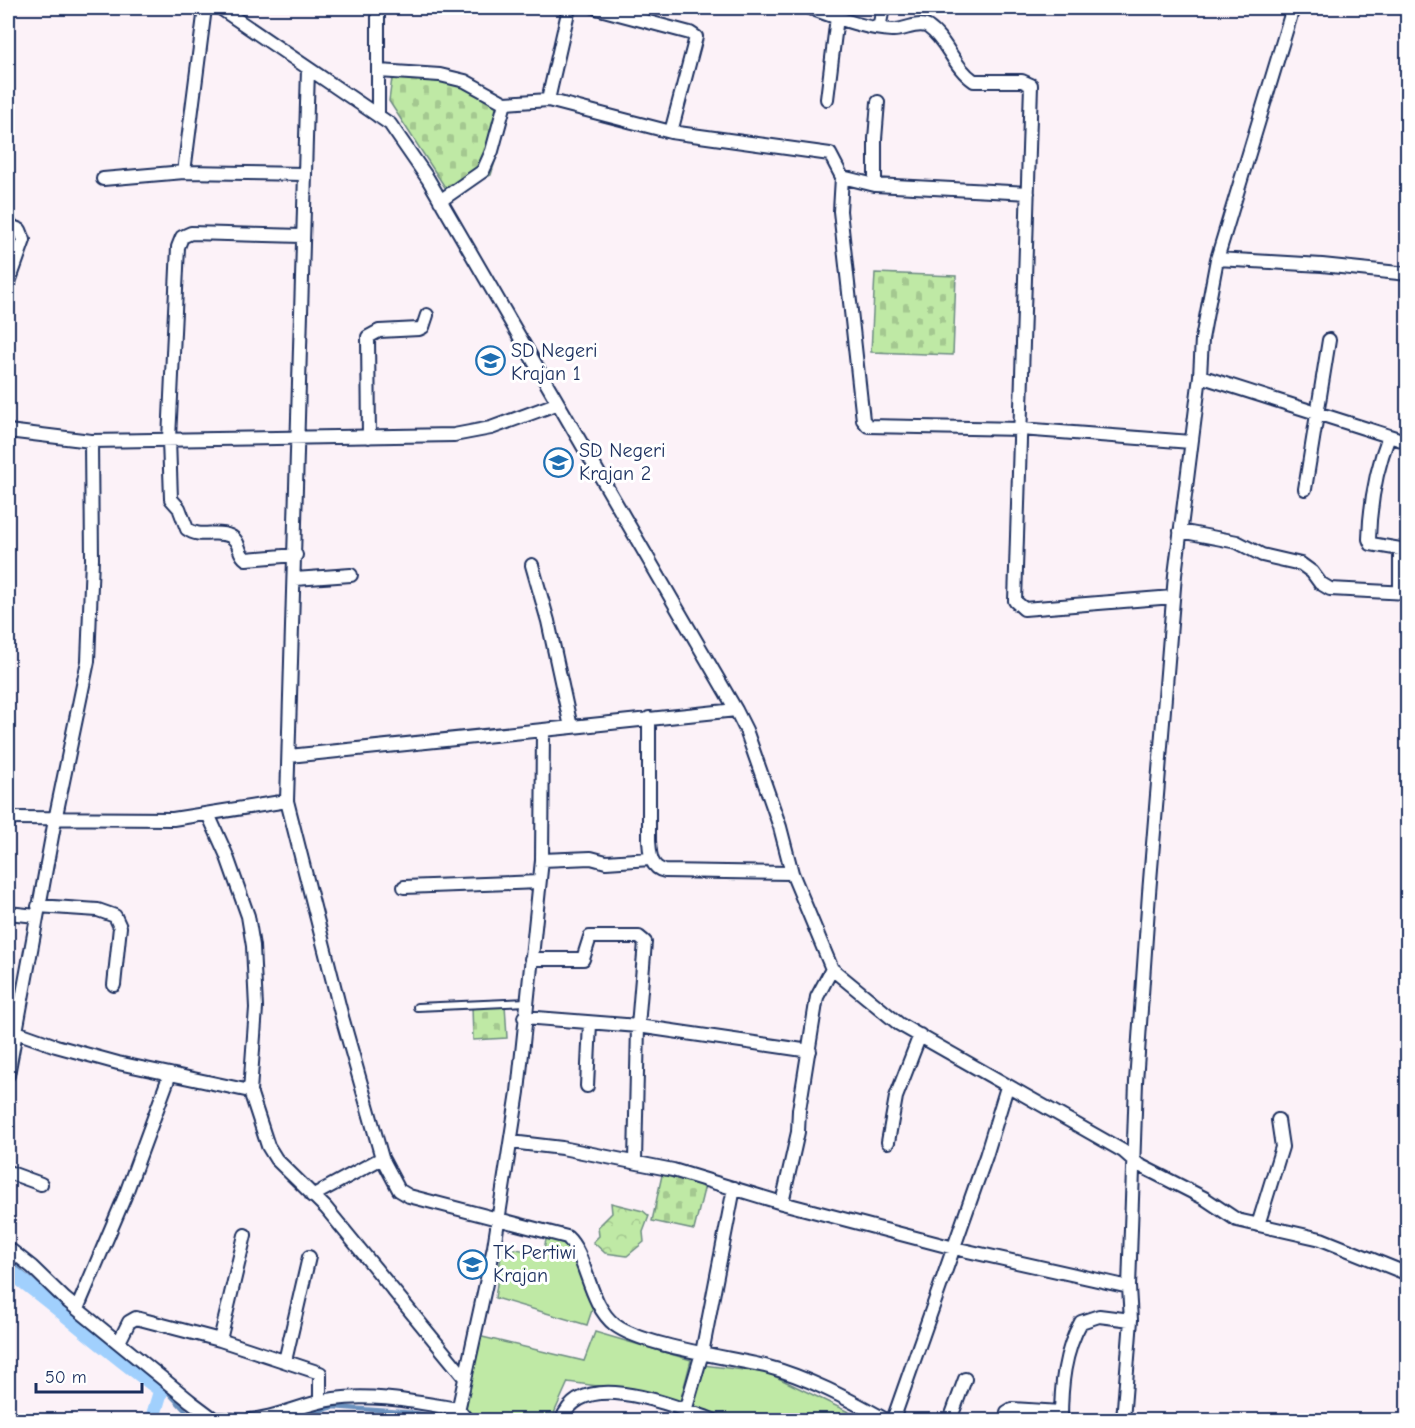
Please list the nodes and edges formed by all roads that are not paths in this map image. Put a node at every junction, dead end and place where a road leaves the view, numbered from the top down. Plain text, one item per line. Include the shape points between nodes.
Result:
1 (206, 8) edge
2 (220, 8) edge
3 (378, 8) edge
4 (569, 8) edge
5 (596, 8) edge
6 (814, 8) edge
7 (883, 8) edge
8 (1293, 8) edge
9 (837, 17) junction
10 (879, 28) junction
11 (308, 69) junction
12 (379, 71) junction
13 (827, 99) dead end
14 (548, 100) junction
15 (878, 102) dead end
16 (505, 103) junction
17 (378, 116) junction
18 (671, 132) junction
19 (184, 172) junction
20 (304, 174) junction
21 (842, 177) junction
22 (103, 179) dead end
23 (875, 185) junction
24 (1028, 194) junction
25 (440, 201) junction
26 (8, 225) edge
27 (302, 237) junction
28 (1217, 259) junction
29 (1407, 274) edge
30 (8, 285) edge
31 (427, 315) dead end
32 (1329, 340) dead end
33 (1200, 376) junction
34 (556, 404) junction
35 (1316, 413) junction
36 (1021, 429) junction
37 (8, 431) edge
38 (369, 436) junction
39 (1389, 436) junction
40 (299, 437) junction
41 (169, 439) junction
42 (91, 441) junction
43 (1191, 442) junction
44 (1407, 442) edge
45 (1305, 489) dead end
46 (1180, 531) junction
47 (296, 555) junction
48 (532, 565) dead end
49 (351, 575) dead end
50 (295, 579) junction
51 (1404, 592) edge
52 (1173, 597) junction
53 (736, 710) junction
54 (649, 718) junction
55 (572, 727) junction
56 (543, 730) junction
57 (289, 756) junction
58 (287, 801) junction
59 (208, 814) junction
60 (8, 818) edge
61 (55, 820) junction
62 (650, 859) junction
63 (542, 860) junction
64 (792, 873) junction
65 (539, 882) junction
66 (404, 887) dead end
67 (37, 911) junction
68 (8, 913) edge
69 (531, 959) junction
70 (832, 969) junction
71 (114, 985) dead end
72 (526, 1002) junction
73 (417, 1007) dead end
74 (524, 1017) junction
75 (590, 1023) junction
76 (638, 1026) junction
77 (12, 1030) edge
78 (920, 1035) junction
79 (810, 1051) junction
80 (170, 1074) junction
81 (8, 1075) edge
82 (587, 1086) dead end
83 (1007, 1087) junction
84 (250, 1090) junction
85 (1278, 1120) dead end
86 (511, 1142) junction
87 (888, 1142) dead end
88 (382, 1158) junction
89 (635, 1161) junction
90 (1134, 1161) junction
91 (8, 1172) edge
92 (41, 1184) dead end
93 (734, 1188) junction
94 (312, 1196) junction
95 (782, 1203) junction
96 (499, 1220) junction
97 (1258, 1225) junction
98 (245, 1234) dead end
99 (8, 1248) edge
100 (954, 1248) junction
101 (309, 1257) dead end
102 (1407, 1274) edge
103 (1129, 1287) junction
104 (77, 1309) junction
105 (1131, 1320) junction
106 (220, 1340) junction
107 (119, 1342) junction
108 (702, 1353) junction
109 (285, 1361) junction
110 (465, 1378) junction
111 (965, 1379) dead end
112 (320, 1402) junction
113 (686, 1411) junction
114 (459, 1416) edge
115 (1061, 1416) edge
116 (233, 1420) edge
117 (250, 1420) edge
118 (562, 1420) edge
119 (713, 1420) edge
120 (886, 1420) edge
121 (892, 1420) edge
122 (950, 1420) edge
123 (1006, 1420) edge
124 (1123, 1420) edge

1 - 19 street
2 - 11 street
3 - 12 street
4 - 14 street
5 - 18 street via 696,37
6 - 9 street
7 - 10 street
8 - 28 street
9 - 10 street
9 - 13 street
10 - 24 street via 928,27 974,81 1022,81 1031,85
11 - 17 street
11 - 20 street
12 - 16 street via 440,75 465,81
12 - 17 street
14 - 16 street
14 - 18 street
15 - 23 street
16 - 25 street via 483,171
17 - 25 street via 400,136
18 - 21 street via 830,154
19 - 20 street
19 - 22 street
20 - 27 street
21 - 23 street
21 - 36 street via 840,211 865,424
23 - 24 street
24 - 36 street
25 - 34 street
26 - 30 street via 20,230 24,240
27 - 40 street
27 - 41 street via 191,233 182,237 178,247
28 - 29 street
28 - 33 street via 1202,339
31 - 38 street via 419,329 379,331 368,337
32 - 35 street
33 - 35 street
33 - 43 street
34 - 38 street via 486,430 454,435
34 - 53 street
35 - 39 street
35 - 45 street
36 - 43 street
36 - 52 street via 1016,605 1024,609
37 - 42 street
38 - 40 street
39 - 44 street
39 - 51 street via 1372,495 1369,540 1371,544 1399,548
40 - 41 street
40 - 47 street
41 - 42 street
41 - 47 street via 171,499 187,528 198,534 230,536 246,559
42 - 61 street via 88,661
43 - 46 street
46 - 51 street via 1238,542 1262,555 1301,564 1330,589
46 - 52 street
47 - 50 street
48 - 55 street
49 - 50 street
50 - 57 street
52 - 90 street via 1149,893
53 - 54 street
53 - 64 street via 780,827
54 - 55 street
54 - 62 street
55 - 56 street
56 - 57 street
56 - 63 street
57 - 58 street
58 - 59 street
58 - 88 street
59 - 61 street via 173,819
59 - 84 street via 241,895 254,946 256,1008
60 - 61 street
61 - 67 street
62 - 63 street
62 - 64 street via 665,872
63 - 65 street
64 - 70 street
65 - 66 street
65 - 69 street
67 - 68 street
67 - 71 street via 98,910 119,920
67 - 77 street
69 - 72 street
69 - 76 street via 583,959 592,937 644,938
70 - 78 street
70 - 79 street via 817,997
72 - 73 lane
72 - 74 street
74 - 75 street
74 - 86 street
75 - 76 street
75 - 82 street
76 - 79 street
76 - 89 street
77 - 80 street via 97,1058
77 - 81 street
78 - 83 street
78 - 87 street via 896,1096
79 - 95 street
80 - 84 street
80 - 104 street via 125,1196
83 - 90 street via 1123,1151
83 - 100 street
84 - 94 street via 268,1146
85 - 97 street via 1282,1148
86 - 89 street
86 - 96 street
88 - 94 street
88 - 96 street via 399,1190 406,1195
89 - 93 street
90 - 97 street via 1237,1220
90 - 103 street
91 - 92 street
93 - 95 street
93 - 108 street
94 - 110 street
95 - 100 street
96 - 108 street via 570,1240 605,1315 624,1331
96 - 110 street
97 - 102 street via 1321,1239
98 - 106 street
99 - 104 street
100 - 103 street
100 - 121 street
101 - 109 street
103 - 105 street
104 - 107 street
105 - 115 street via 1099,1316 1081,1322 1073,1336 1063,1377
105 - 124 street
106 - 107 street via 138,1318 129,1322
106 - 109 street
107 - 116 street via 214,1419
108 - 113 street
108 - 120 street via 785,1372
109 - 112 street via 320,1373
110 - 114 street
111 - 122 street
112 - 114 street via 351,1398
112 - 117 street via 270,1418
113 - 118 street via 633,1395 589,1394 568,1408
113 - 119 street
115 - 123 street via 1012,1410 1007,1412

